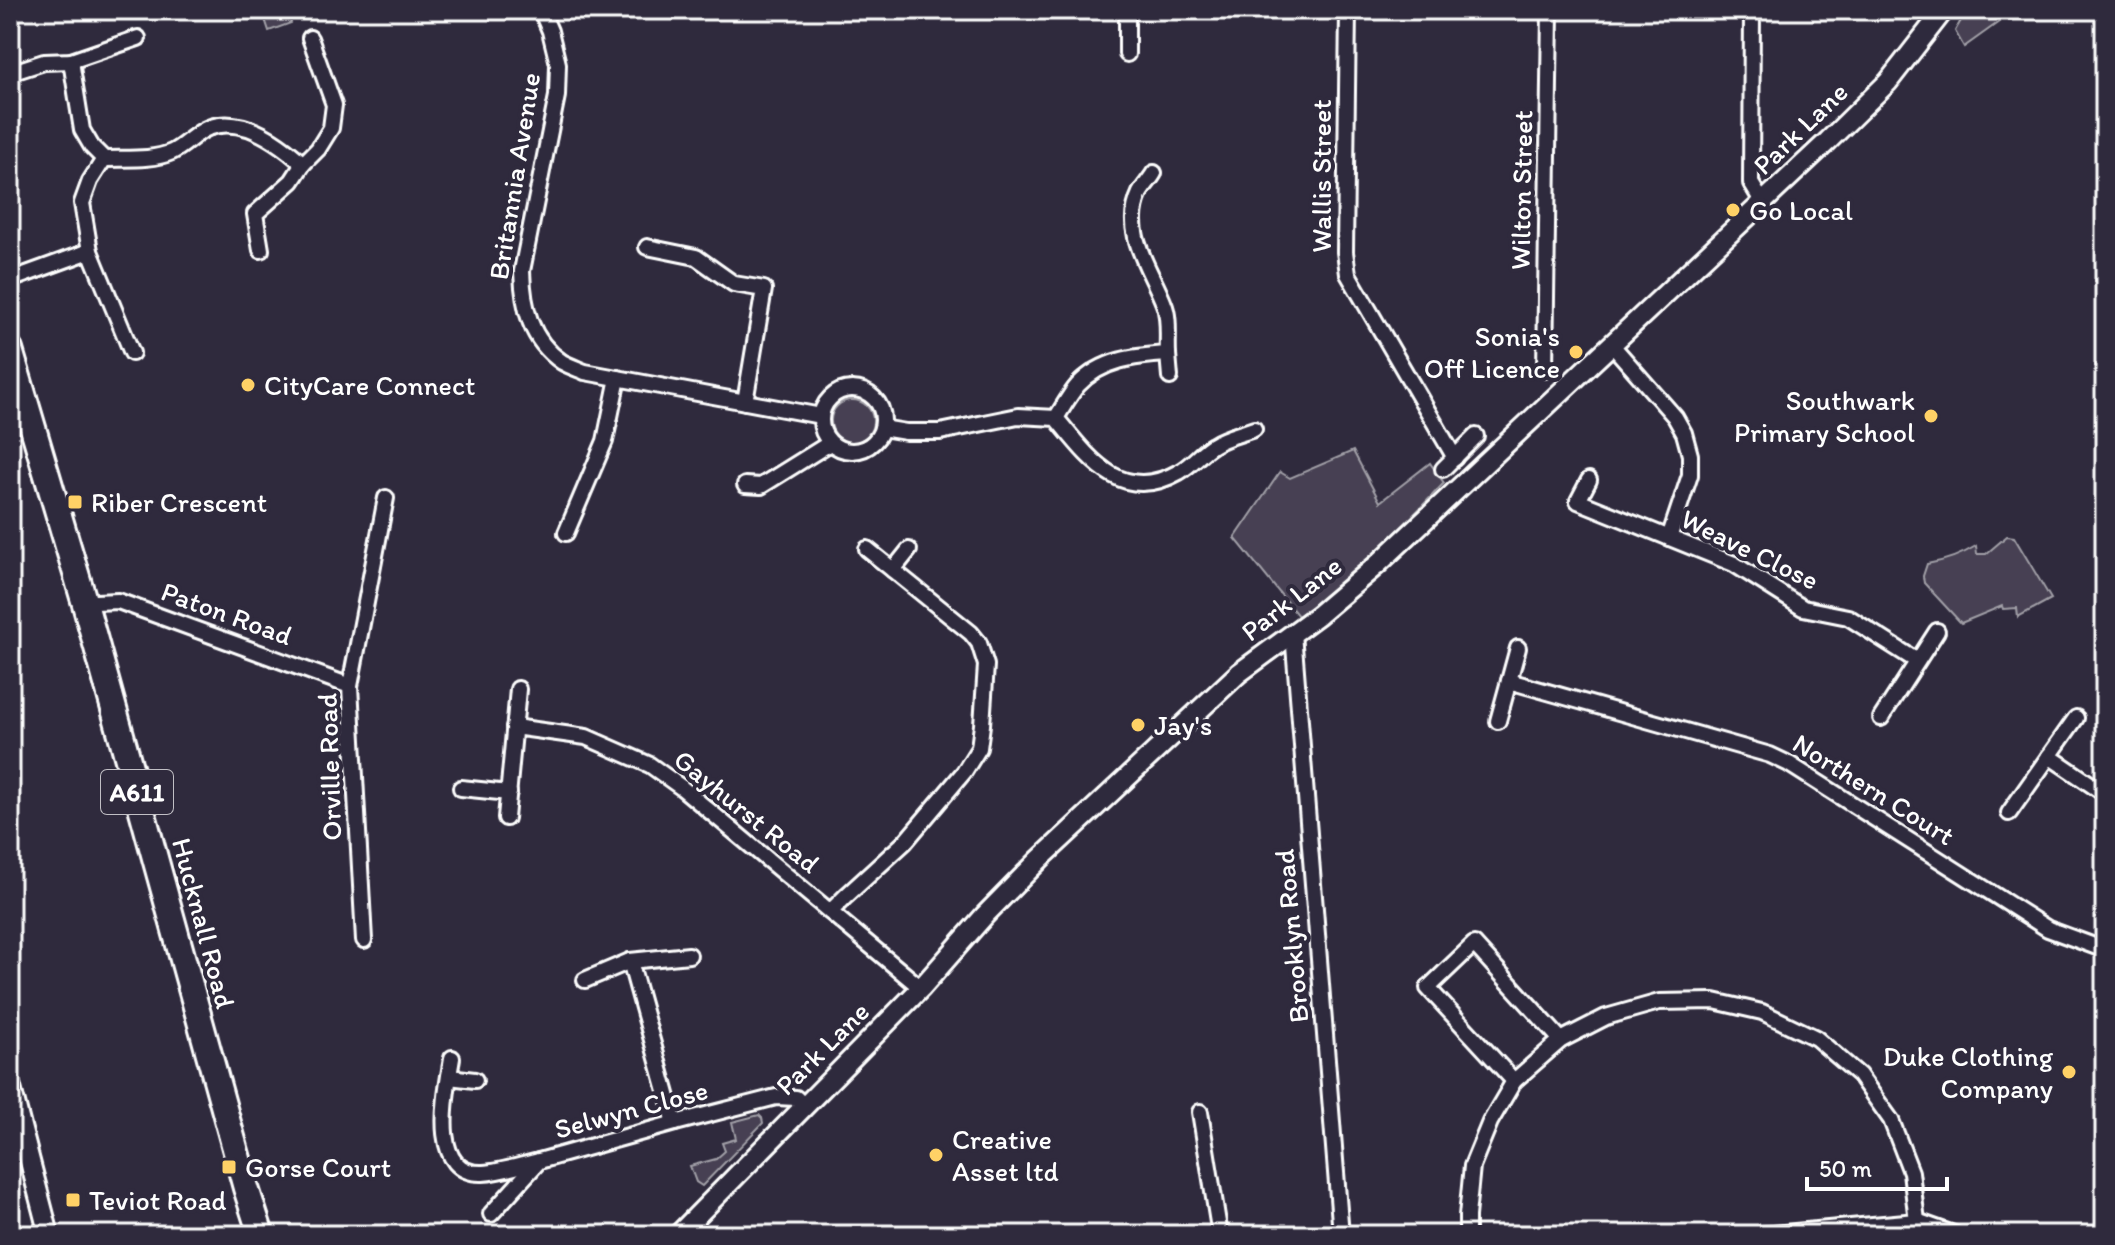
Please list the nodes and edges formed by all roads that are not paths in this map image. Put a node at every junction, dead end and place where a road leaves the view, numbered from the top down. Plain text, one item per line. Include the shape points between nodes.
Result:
1 (541, 10) edge
2 (1127, 10) edge
3 (1348, 10) edge
4 (1550, 10) edge
5 (1752, 10) edge
6 (1944, 10) edge
7 (138, 38) dead end
8 (310, 38) dead end
9 (1127, 54) dead end
10 (71, 61) junction
11 (10, 73) edge
12 (104, 159) junction
13 (303, 164) junction
14 (1154, 173) dead end
15 (1763, 203) junction
16 (647, 247) dead end
17 (261, 250) dead end
18 (90, 251) junction
19 (10, 280) edge
20 (1612, 345) junction
21 (10, 350) edge
22 (132, 353) dead end
23 (1168, 354) junction
24 (1545, 370) dead end
25 (1170, 377) dead end
26 (618, 378) junction
27 (745, 402) junction
28 (821, 416) junction
29 (1056, 418) junction
30 (882, 428) junction
31 (1254, 429) dead end
32 (1476, 436) dead end
33 (830, 443) junction
34 (1455, 458) junction
35 (1443, 469) dead end
36 (1589, 480) dead end
37 (745, 485) dead end
38 (386, 498) dead end
39 (566, 533) dead end
40 (1669, 538) junction
41 (867, 549) dead end
42 (909, 550) dead end
43 (893, 570) junction
44 (85, 604) junction
45 (1937, 631) dead end
46 (1293, 633) junction
47 (1518, 648) dead end
48 (1917, 661) junction
49 (1509, 681) junction
50 (350, 686) junction
51 (518, 689) dead end
52 (1881, 718) dead end
53 (2076, 718) dead end
54 (1498, 721) dead end
55 (514, 727) junction
56 (2049, 756) junction
57 (461, 788) dead end
58 (509, 793) junction
59 (2105, 794) edge
60 (2009, 813) dead end
61 (506, 818) dead end
62 (830, 912) junction
63 (364, 940) dead end
64 (2105, 950) edge
65 (689, 955) dead end
66 (630, 961) junction
67 (585, 980) dead end
68 (921, 988) junction
69 (1561, 1040) junction
70 (452, 1058) dead end
71 (449, 1077) junction
72 (475, 1080) dead end
73 (1514, 1081) junction
74 (10, 1084) edge
75 (804, 1106) junction
76 (1200, 1112) dead end
77 (675, 1123) junction
78 (539, 1161) junction
79 (491, 1214) dead end
80 (1917, 1221) junction
81 (49, 1235) edge
82 (261, 1235) edge
83 (678, 1235) edge
84 (1220, 1235) edge
85 (1341, 1235) edge
86 (1467, 1235) edge
87 (1762, 1235) edge
88 (1956, 1235) edge

1 - 26 street, Britannia Avenue via 558,64 557,96 522,271 522,299 544,346 563,362
2 - 9 street
3 - 34 street, Wallis Street via 1348,274
4 - 24 street, Wilton Street
5 - 15 street via 1751,183
6 - 15 street, Park Lane via 1888,82
7 - 10 street
8 - 13 street via 334,105 331,128
10 - 11 street via 44,62
10 - 12 street via 82,130
12 - 13 street via 171,153 207,128 225,125 281,145
12 - 18 street via 82,203
13 - 17 street via 255,214
14 - 23 street via 1140,194 1136,236 1166,307
15 - 20 street, Park Lane
16 - 27 street via 696,257 734,284 764,289
18 - 19 street
18 - 22 street
20 - 40 street via 1684,433 1690,475
20 - 46 street, Park Lane via 1378,564
21 - 44 main road, Hucknall Road / A611
23 - 25 street
23 - 29 street via 1130,357 1102,367 1078,385
26 - 27 street, Britannia Avenue
26 - 39 street via 605,441
27 - 28 street, Britannia Avenue
28 - 30 street via 838,392 858,390 881,408
28 - 33 street
29 - 30 street via 1018,416 940,432
29 - 31 street via 1098,466 1136,484 1169,477 1213,445
30 - 33 street via 865,449 846,451
32 - 34 street
33 - 37 street via 761,486
34 - 35 street
36 - 40 street, Weave Close via 1578,501
38 - 50 street, Orville Road
40 - 48 street, Weave Close via 1734,564 1803,608 1848,617
41 - 43 street
42 - 43 street
43 - 62 street via 979,643 986,665 979,748 905,842
44 - 50 street, Paton Road via 118,601
44 - 82 main road, Hucknall Road / A611
45 - 48 street
46 - 68 street, Park Lane via 1239,673 1040,859
46 - 85 street, Brooklyn Road
47 - 49 street
48 - 52 street
49 - 54 street
49 - 64 street, Northern Court via 1770,755 2048,929
50 - 63 street, Orville Road
51 - 55 street
53 - 56 street
55 - 58 street
55 - 62 street, Gayhurst Road via 586,737 650,765
56 - 59 street
56 - 60 street
57 - 58 street
58 - 61 street
62 - 68 street, Gayhurst Road
65 - 66 street
66 - 67 street
66 - 77 street
68 - 75 street, Park Lane
69 - 73 street
69 - 73 street via 1474,944 1428,988
69 - 80 street via 1606,1017 1659,1002 1714,1001 1762,1012 1816,1038 1859,1075 1891,1120 1911,1172
70 - 71 street
71 - 72 street
71 - 78 street via 443,1124 458,1164 482,1173
73 - 86 street via 1472,1166
74 - 81 street
75 - 77 street, Selwyn Close via 796,1098 776,1097
75 - 83 street, Park Lane
76 - 84 street
77 - 78 street, Selwyn Close
78 - 79 street, Selwyn Close
80 - 87 street
80 - 88 street

